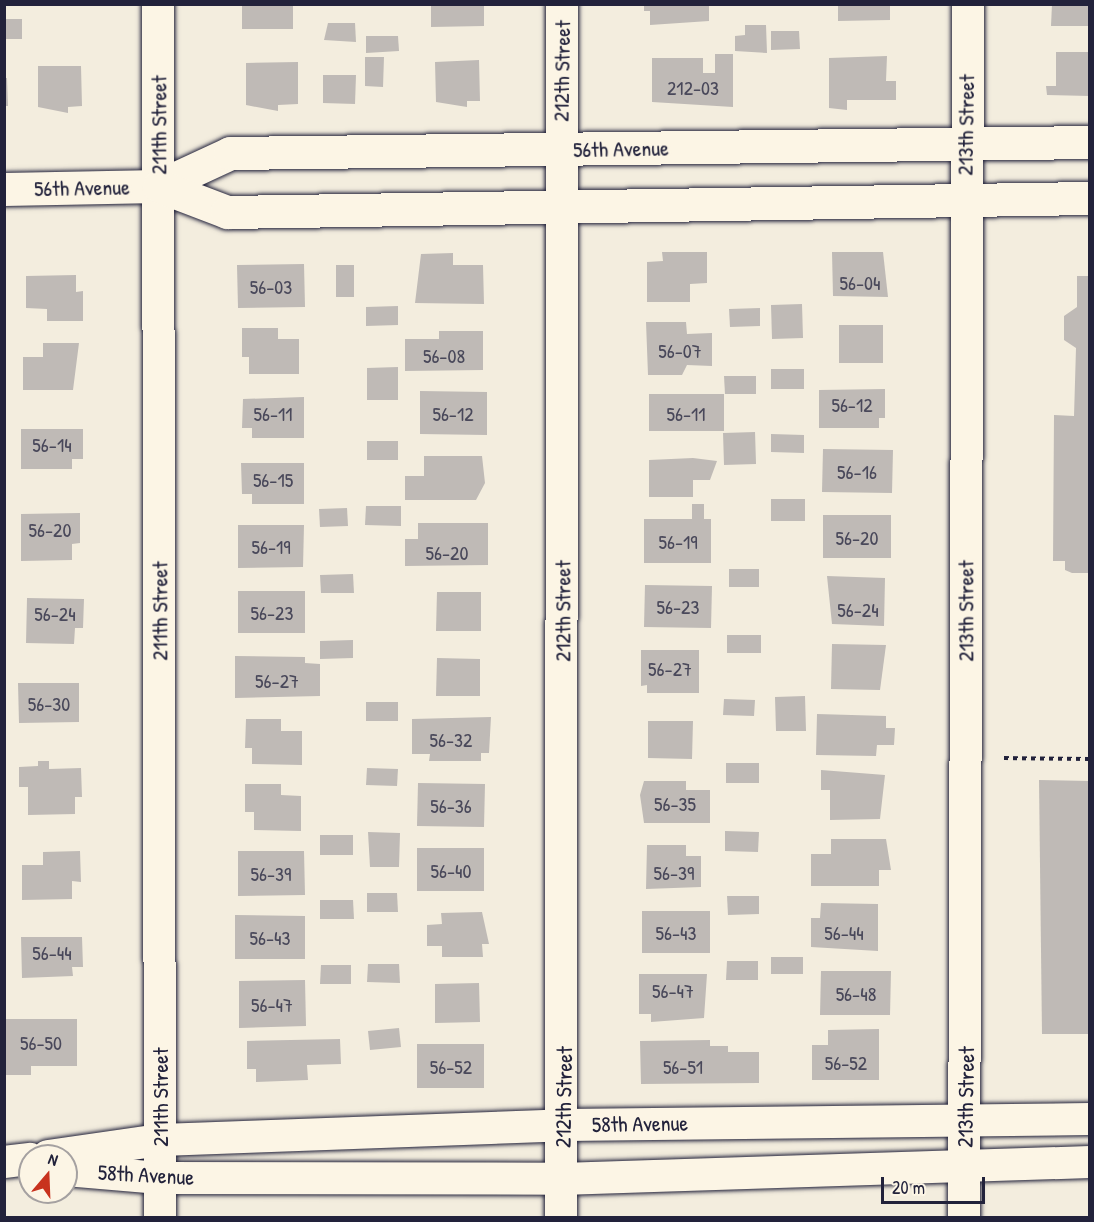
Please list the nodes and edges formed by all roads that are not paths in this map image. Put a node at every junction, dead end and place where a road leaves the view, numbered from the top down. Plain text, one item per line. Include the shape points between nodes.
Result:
1 (158, 4) edge
2 (562, 4) edge
3 (968, 4) edge
4 (1089, 142) edge
5 (966, 143) junction
6 (561, 150) junction
7 (159, 186) junction
8 (4, 189) edge
9 (1089, 198) edge
10 (964, 200) junction
11 (561, 205) junction
12 (1089, 1119) edge
13 (967, 1120) junction
14 (565, 1125) junction
15 (161, 1140) junction
16 (78, 1152) edge
17 (964, 1162) junction
18 (1089, 1162) edge
19 (78, 1171) edge
20 (160, 1178) junction
21 (561, 1179) junction
22 (160, 1218) edge
23 (561, 1218) edge
24 (964, 1218) edge

1 - 7 street, 211th Street
2 - 6 street, 212th Street
3 - 5 street, 213th Street
4 - 5 street, 56th Avenue
5 - 6 street, 56th Avenue
5 - 10 street, 213th Street
6 - 7 street, 56th Avenue via 230,153
6 - 11 street, 212th Street
7 - 8 street, 56th Avenue
7 - 11 street, 56th Avenue via 227,212
7 - 15 street, 211th Street
9 - 10 street, 56th Avenue
10 - 11 street, 56th Avenue
10 - 13 street, 213th Street
11 - 14 street, 212th Street
12 - 13 street, 58th Avenue
13 - 14 street, 58th Avenue
13 - 17 street, 213th Street
14 - 15 street, 58th Avenue
14 - 21 street, 212th Street
15 - 16 street, 58th Avenue
15 - 20 street, 211th Street
17 - 18 street, 58th Avenue
17 - 21 street, 58th Avenue
17 - 24 street, 213th Street
19 - 20 street, 58th Avenue
20 - 21 street, 58th Avenue
20 - 22 street, 211th Street
21 - 23 street, 212th Street

